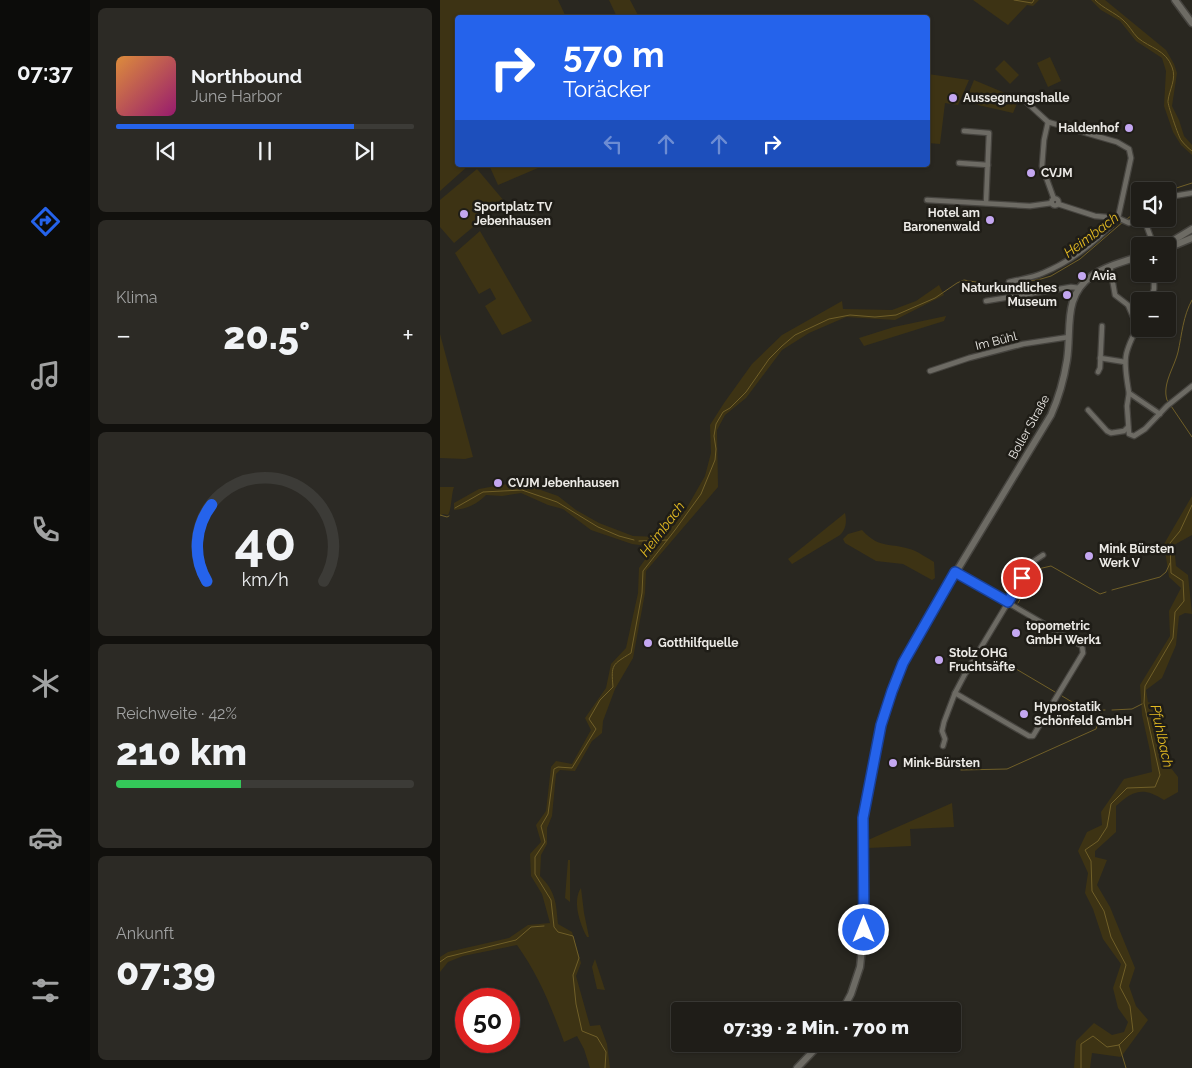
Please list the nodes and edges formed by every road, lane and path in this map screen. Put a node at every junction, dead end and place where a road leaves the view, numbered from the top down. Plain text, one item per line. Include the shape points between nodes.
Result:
1 (1175, 0) edge
2 (1192, 22) edge
3 (1023, 99) dead end
4 (1048, 122) junction
5 (964, 130) dead end
6 (959, 163) dead end
7 (988, 165) junction
8 (1192, 193) edge
9 (1176, 196) edge
10 (927, 200) dead end
11 (1053, 201) junction
12 (986, 204) junction
13 (1119, 219) junction
14 (1131, 222) edge
15 (1192, 230) edge
16 (1192, 236) edge
17 (1176, 239) edge
18 (1176, 244) edge
19 (1131, 259) edge
20 (1110, 266) junction
21 (1009, 282) dead end
22 (1080, 288) junction
23 (986, 301) dead end
24 (1131, 312) edge
25 (1102, 326) dead end
26 (1069, 337) junction
27 (1133, 337) edge
28 (1100, 358) junction
29 (1124, 362) junction
30 (930, 371) dead end
31 (1098, 372) dead end
32 (1192, 386) edge
33 (1129, 393) junction
34 (1088, 410) dead end
35 (1160, 414) junction
36 (1128, 427) junction
37 (1042, 555) dead end
38 (955, 572) junction
39 (1008, 602) junction
40 (955, 694) junction
41 (943, 746) dead end
42 (847, 1002) edge
43 (812, 1052) edge
44 (796, 1068) edge

1 - 2 main road
3 - 4 street
4 - 11 street via 1042,166
4 - 13 street via 1116,142 1129,149 1131,158
5 - 7 street via 989,132
6 - 7 street
7 - 12 street
8 - 9 street
10 - 12 street
11 - 12 street via 1030,206
11 - 13 street via 1054,206 1058,204 1096,216
13 - 14 street
13 - 21 street via 1070,259 1043,273
15 - 16 main road
15 - 17 main road
16 - 18 main road
19 - 20 main road, Boller Straße
20 - 22 main road, Boller Straße
20 - 24 street via 1115,295 1128,305
22 - 23 street
22 - 26 main road, Boller Straße via 1071,306
25 - 28 street
26 - 30 street, Im Bühl via 1024,344
26 - 38 main road, Boller Straße via 1064,378 1051,415
27 - 29 street
28 - 29 street
28 - 31 street
29 - 33 street
32 - 35 street
33 - 35 street
33 - 36 street
34 - 36 street via 1111,433
35 - 36 street via 1134,436
37 - 39 street via 1030,566
38 - 39 street
38 - 42 main road, Boller Straße via 903,663 881,725 863,818 864,930 860,967
39 - 40 street
39 - 40 street via 1082,646 1083,653 1033,736
40 - 41 street via 944,722
43 - 44 main road

